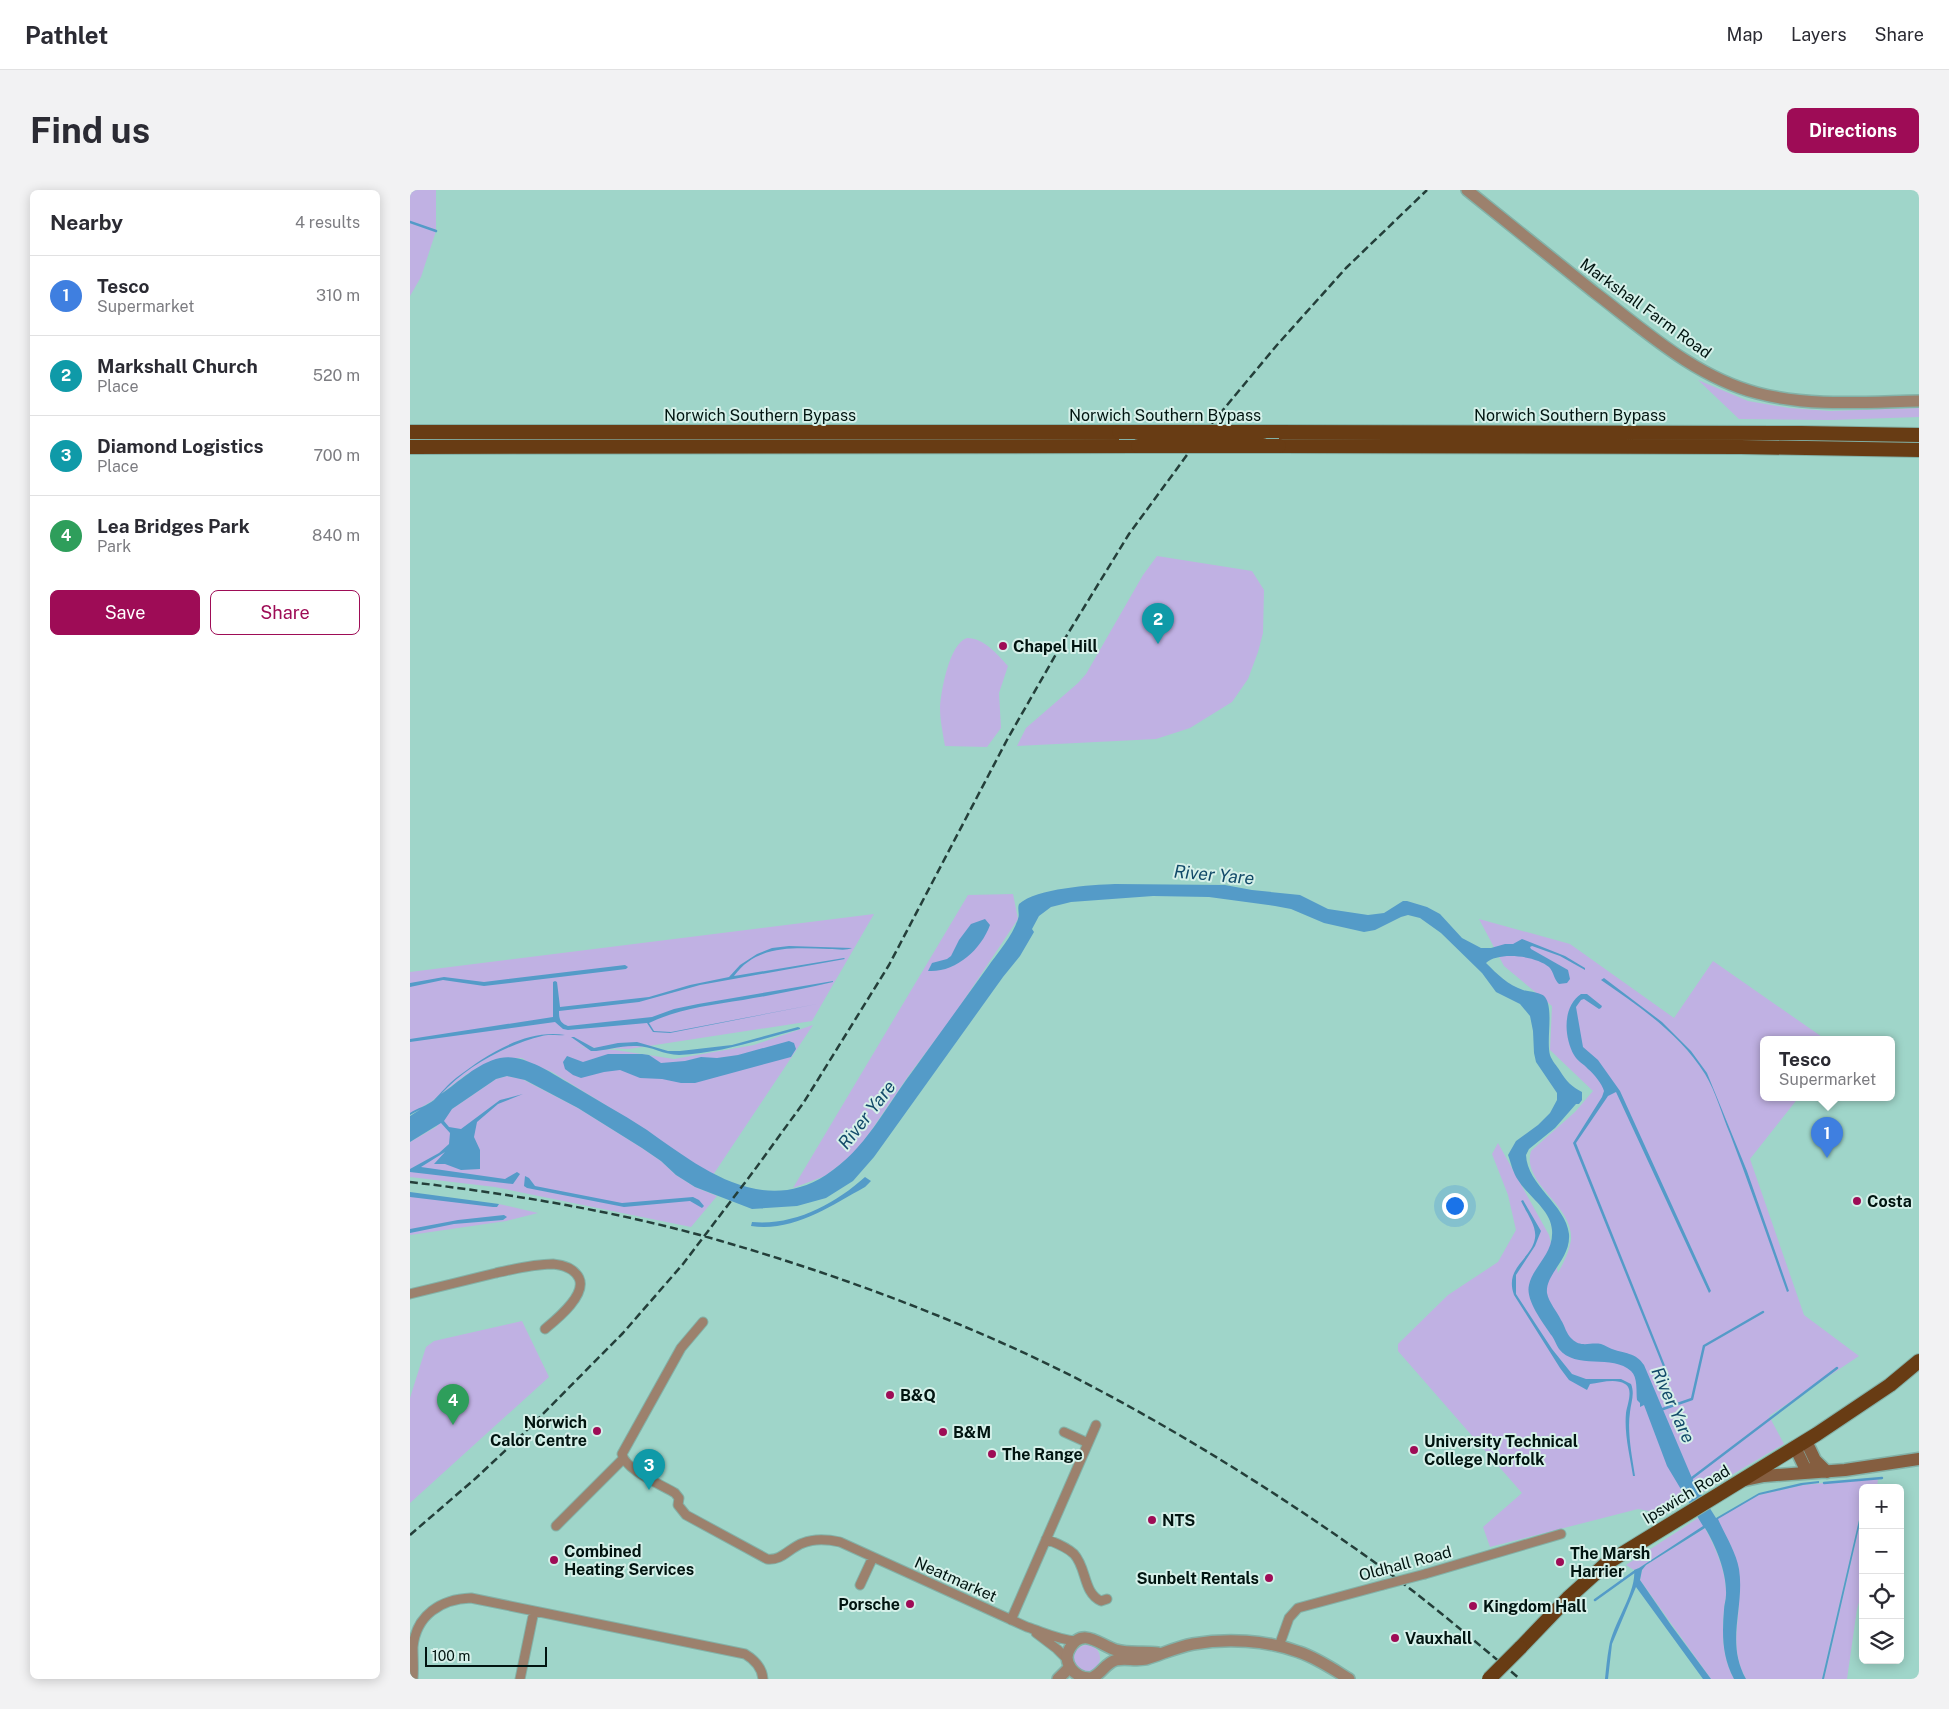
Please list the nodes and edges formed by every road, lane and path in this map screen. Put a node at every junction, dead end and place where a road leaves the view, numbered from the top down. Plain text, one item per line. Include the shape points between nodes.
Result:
1 (1467, 190) edge
2 (1919, 401) edge
3 (1919, 430) edge
4 (410, 432) edge
5 (1801, 433) junction
6 (1919, 435) edge
7 (410, 447) edge
8 (1741, 447) junction
9 (1919, 450) edge
10 (1919, 457) edge
11 (410, 1294) edge
12 (703, 1322) dead end
13 (545, 1329) dead end
14 (1919, 1361) edge
15 (1096, 1426) dead end
16 (1064, 1432) dead end
17 (1088, 1443) junction
18 (1800, 1444) junction
19 (623, 1459) junction
20 (1919, 1459) edge
21 (1821, 1472) junction
22 (1742, 1480) junction
23 (556, 1526) dead end
24 (1561, 1534) dead end
25 (1046, 1539) junction
26 (873, 1557) junction
27 (860, 1585) dead end
28 (1107, 1599) dead end
29 (534, 1611) junction
30 (1011, 1620) junction
31 (1027, 1627) junction
32 (1076, 1641) junction
33 (1102, 1643) junction
34 (1279, 1646) junction
35 (1158, 1654) junction
36 (1068, 1663) junction
37 (1105, 1666) junction
38 (1331, 1668) junction
39 (1081, 1678) edge
40 (413, 1679) edge
41 (520, 1679) edge
42 (763, 1679) edge
43 (1058, 1679) edge
44 (1344, 1679) edge
45 (1349, 1679) edge
46 (1490, 1679) edge

1 - 2 street, Markshall Farm Road via 1656,339 1722,381 1755,393 1787,399
3 - 5 highway
4 - 5 highway, Norwich Southern Bypass, bridge
5 - 6 highway, Norwich Southern Bypass
7 - 8 highway, Norwich Southern Bypass, bridge
8 - 9 highway, Norwich Southern Bypass
8 - 10 highway
11 - 13 street via 528,1266 568,1267 581,1283 579,1291 557,1325
12 - 19 street via 681,1348 623,1450
14 - 18 highway, Ipswich Road
15 - 17 street
16 - 17 street
17 - 25 street
18 - 21 main road
18 - 22 highway, Ipswich Road
19 - 23 street
19 - 26 street, Neatmarket via 632,1468 676,1493 678,1505 686,1515 767,1559 776,1560 803,1543 824,1539 840,1542
20 - 21 main road
21 - 22 main road
22 - 46 highway, Ipswich Road, bridge via 1601,1568
24 - 34 street, Oldhall Road, bridge via 1298,1608 1289,1618
25 - 28 street via 1074,1554 1094,1598
25 - 30 street
26 - 27 street
26 - 30 street, Neatmarket
29 - 40 street via 471,1598 450,1600 440,1605 422,1621 417,1633 413,1647
29 - 41 street
29 - 42 street via 745,1654 758,1664
30 - 31 street, Neatmarket
31 - 32 street, Neatmarket via 1063,1640
31 - 36 street, Neatmarket via 1044,1638
32 - 33 street via 1088,1638
32 - 36 street via 1068,1652
33 - 35 street via 1116,1650
33 - 37 street via 1107,1656
34 - 35 street via 1220,1641 1192,1644
34 - 38 street
35 - 37 street via 1145,1659 1116,1660
36 - 39 street
36 - 43 street
37 - 39 street via 1095,1676
38 - 44 street
38 - 45 street

